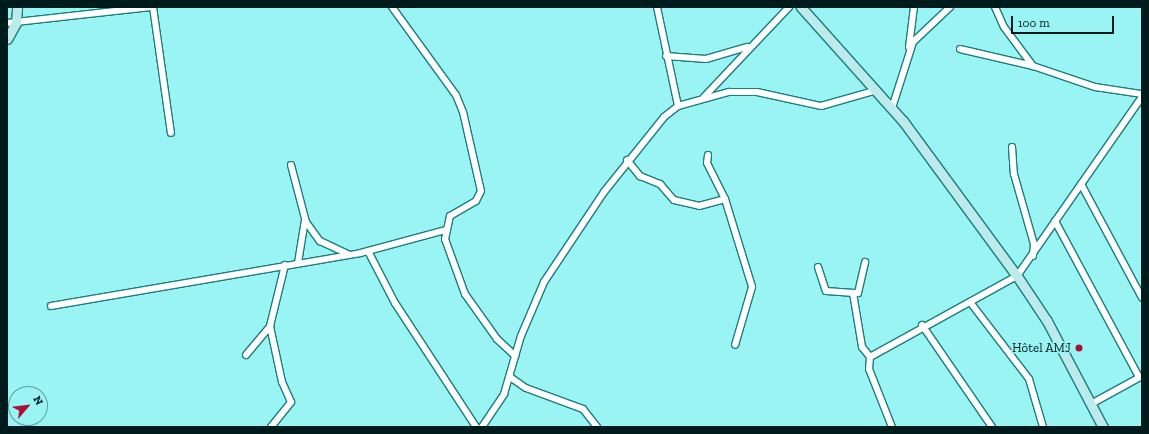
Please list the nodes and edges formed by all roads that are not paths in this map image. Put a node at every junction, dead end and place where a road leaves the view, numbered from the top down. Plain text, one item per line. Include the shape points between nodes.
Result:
1 (17, 7) edge
2 (152, 7) edge
3 (392, 7) edge
4 (657, 7) edge
5 (788, 7) edge
6 (801, 7) edge
7 (914, 7) edge
8 (950, 7) edge
9 (995, 7) edge
10 (11, 23) edge
11 (7, 39) edge
12 (749, 47) junction
13 (960, 49) dead end
14 (666, 56) junction
15 (1033, 66) junction
16 (907, 68) junction
17 (877, 90) junction
18 (1142, 96) edge
19 (704, 98) junction
20 (678, 106) junction
21 (892, 108) junction
22 (170, 133) dead end
23 (1012, 147) dead end
24 (708, 155) dead end
25 (627, 160) junction
26 (291, 165) dead end
27 (1081, 184) junction
28 (726, 199) junction
29 (305, 218) junction
30 (1055, 221) junction
31 (446, 230) junction
32 (368, 251) junction
33 (350, 255) junction
34 (1033, 257) junction
35 (865, 262) dead end
36 (298, 263) junction
37 (285, 265) junction
38 (818, 267) dead end
39 (1017, 276) junction
40 (853, 293) junction
41 (1142, 298) edge
42 (970, 302) junction
43 (51, 306) dead end
44 (922, 325) junction
45 (270, 326) junction
46 (735, 345) dead end
47 (246, 355) dead end
48 (515, 356) junction
49 (870, 357) junction
50 (510, 377) junction
51 (1141, 377) edge
52 (1091, 404) junction
53 (271, 427) edge
54 (476, 427) edge
55 (482, 427) edge
56 (597, 427) edge
57 (892, 427) edge
58 (992, 427) edge
59 (1043, 427) edge
60 (1103, 427) edge

1 - 10 main road
2 - 10 street
2 - 22 street
3 - 31 street via 456,95 481,185 480,196 450,216
4 - 14 street
5 - 12 street
6 - 17 main road
7 - 16 street
8 - 16 street via 916,37
9 - 15 street via 1004,27
10 - 11 main road
12 - 14 street via 706,59
12 - 19 street
13 - 15 street
14 - 20 street
15 - 18 street via 1095,87
16 - 21 street
17 - 19 street via 821,106 749,91
17 - 21 main road
18 - 27 street
19 - 20 street
20 - 25 street via 664,116
21 - 39 main road
23 - 34 street via 1014,174 1034,244
24 - 28 street via 707,163
25 - 28 street via 640,176 660,184 674,200 699,206
25 - 48 street via 544,282
26 - 29 street
27 - 30 street
27 - 41 street
28 - 46 street via 752,287
29 - 33 street via 320,241
29 - 36 street
30 - 34 street
30 - 51 street
31 - 32 street
31 - 48 street via 449,255 464,294 497,339
32 - 33 street
32 - 54 street via 399,310
33 - 36 street
34 - 39 street
35 - 40 street via 858,293
36 - 37 street
37 - 43 street
37 - 45 street
38 - 40 street via 826,291
39 - 42 street
39 - 52 main road via 1047,321
40 - 49 street via 862,347
42 - 44 street
42 - 59 street via 1029,379
44 - 49 street
44 - 58 street
45 - 47 street
45 - 53 street via 282,382 291,402
48 - 50 street
49 - 57 street via 868,369
50 - 55 street via 502,400
50 - 56 street via 526,388 583,409
51 - 52 street
52 - 60 main road

